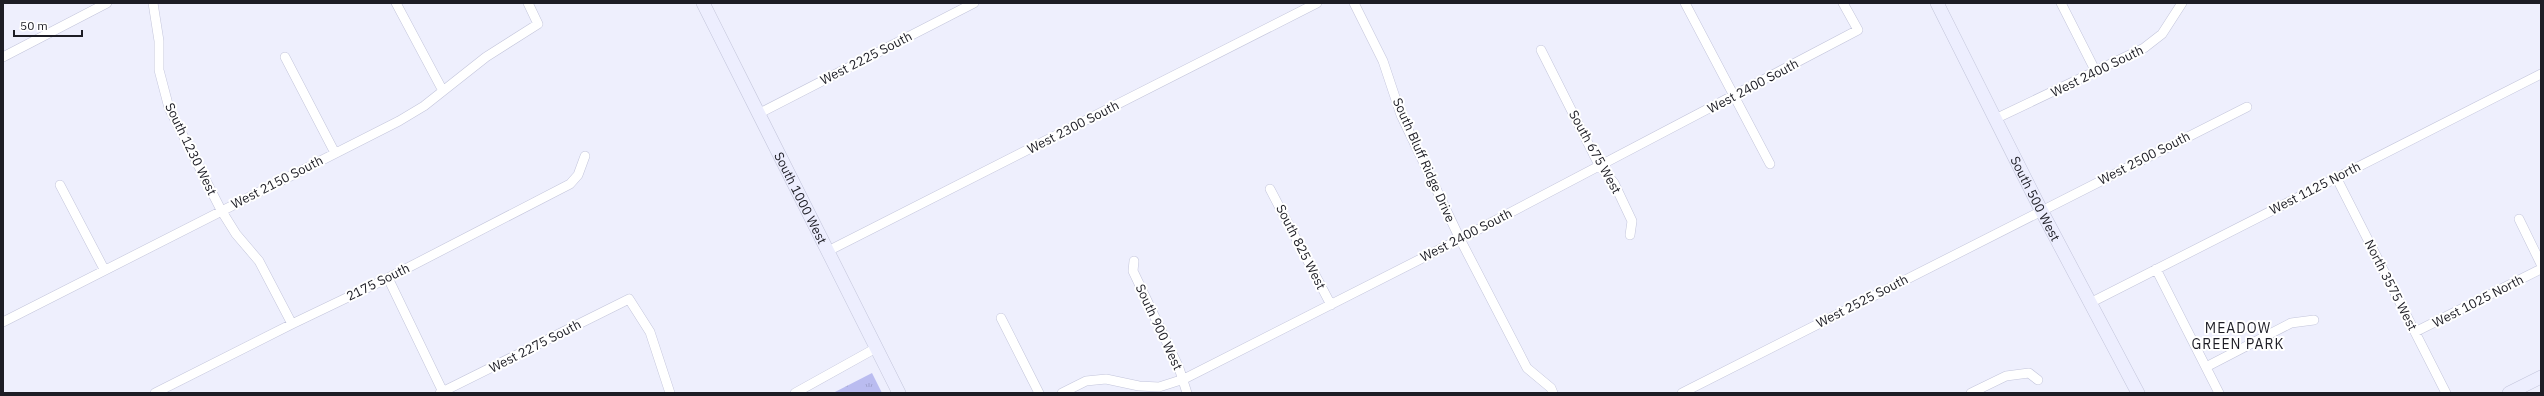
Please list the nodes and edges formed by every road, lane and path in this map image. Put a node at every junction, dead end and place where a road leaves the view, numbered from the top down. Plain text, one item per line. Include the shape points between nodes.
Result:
1 (107, 3) edge
2 (153, 3) edge
3 (396, 3) edge
4 (528, 3) edge
5 (703, 3) edge
6 (974, 3) edge
7 (1317, 3) edge
8 (1354, 3) edge
9 (1685, 3) edge
10 (1843, 3) edge
11 (1937, 3) edge
12 (2061, 3) edge
13 (2182, 3) edge
14 (1542, 50) dead end
15 (285, 56) dead end
16 (3, 57) edge
17 (2096, 72) junction
18 (2541, 74) edge
19 (443, 91) junction
20 (1734, 96) junction
21 (2247, 107) dead end
22 (758, 114) junction
23 (1995, 119) junction
24 (335, 153) junction
25 (585, 156) dead end
26 (1770, 164) dead end
27 (1600, 165) junction
28 (2336, 177) junction
29 (60, 185) dead end
30 (1270, 189) dead end
31 (221, 210) junction
32 (2041, 210) junction
33 (2519, 219) dead end
34 (1630, 235) dead end
35 (1460, 239) junction
36 (828, 251) junction
37 (1134, 261) dead end
38 (2541, 264) edge
39 (104, 269) junction
40 (2156, 269) junction
41 (2541, 269) edge
42 (388, 278) junction
43 (2090, 303) junction
44 (1331, 305) junction
45 (1001, 318) dead end
46 (2314, 320) dead end
47 (3, 322) edge
48 (292, 324) junction
49 (2415, 332) junction
50 (876, 348) junction
51 (2206, 367) junction
52 (2541, 377) edge
53 (1184, 379) junction
54 (2038, 380) dead end
55 (442, 392) edge
56 (156, 393) edge
57 (670, 393) edge
58 (795, 393) edge
59 (899, 393) edge
60 (1039, 393) edge
61 (1062, 393) edge
62 (1187, 393) edge
63 (1553, 393) edge
64 (1682, 393) edge
65 (1971, 393) edge
66 (2138, 393) edge
67 (2220, 393) edge
68 (2446, 393) edge
69 (2509, 393) edge

1 - 16 street
2 - 31 street, South 1230 West via 159,41 159,70 169,108
3 - 19 street
4 - 19 street, West 2150 South via 538,24 486,57
5 - 22 main road, South 1000 West
6 - 22 street, West 2225 South
7 - 36 street, West 2300 South
8 - 35 street, South Bluff Ridge Drive via 1383,61 1401,115
9 - 20 street
10 - 20 street, West 2400 South via 1858,30
11 - 23 main road, South 500 West
12 - 17 street
13 - 17 street, West 2400 South via 2162,34 2144,48
14 - 27 street, South 675 West
15 - 24 street
17 - 23 street, West 2400 South
18 - 28 street, West 1125 North
19 - 24 street, West 2150 South via 399,121
20 - 26 street
20 - 27 street, West 2400 South
21 - 32 street, West 2500 South
22 - 36 main road, South 1000 West
23 - 32 main road, South 500 West
24 - 31 street, West 2150 South
25 - 42 street, 2175 South via 578,175 570,184
27 - 34 street, South 675 West via 1614,183 1632,221
27 - 35 street, West 2400 South
28 - 40 street, West 1125 North
28 - 49 street, North 3575 West
29 - 39 street
30 - 44 street, South 825 West
31 - 39 street, West 2150 South
31 - 48 street, South 1230 West via 236,234 259,261
32 - 43 main road, South 500 West
32 - 64 street, West 2525 South
33 - 38 street
35 - 44 street, West 2400 South
35 - 63 street, South Bluff Ridge Drive via 1527,368 1551,388
36 - 50 main road, South 1000 West
37 - 53 street, South 900 West via 1133,271
39 - 47 street, West 2150 South
40 - 43 street, West 1125 North
40 - 51 street
41 - 49 street, West 1025 North
42 - 48 street, 2175 South
42 - 55 street
43 - 66 main road, South 500 West
44 - 53 street, West 2400 South
45 - 60 street
46 - 51 street via 2292,323
48 - 56 street, 2175 South
49 - 68 street, North 3575 West
50 - 58 street
50 - 59 main road, South 1000 West
51 - 67 street
52 - 69 main road
53 - 61 street, West 2400 South via 1158,387 1106,379 1093,381
53 - 62 street, South 900 West
54 - 65 street via 2029,373 2006,376
55 - 57 street, West 2275 South via 629,299 650,332

